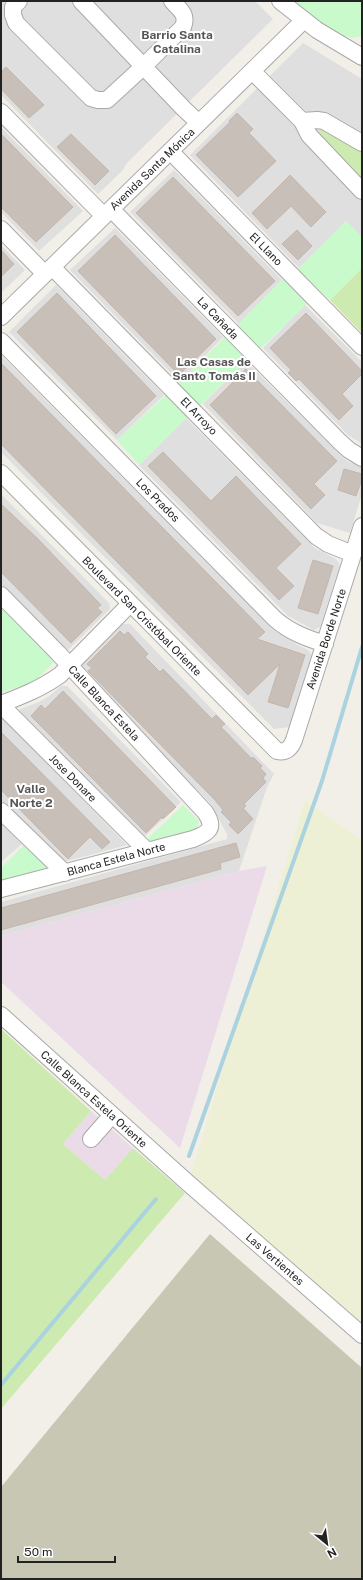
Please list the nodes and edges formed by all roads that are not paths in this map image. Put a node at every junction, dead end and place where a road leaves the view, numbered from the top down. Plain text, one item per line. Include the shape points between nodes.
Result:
1 (19, 1) edge
2 (81, 1) edge
3 (172, 1) edge
4 (280, 1) edge
5 (303, 20) junction
6 (362, 42) edge
7 (344, 46) junction
8 (362, 57) edge
9 (144, 66) junction
10 (252, 71) junction
11 (1, 112) edge
12 (302, 121) junction
13 (199, 122) junction
14 (362, 143) edge
15 (170, 151) junction
16 (362, 191) edge
17 (107, 212) junction
18 (1, 229) edge
19 (48, 270) junction
20 (1, 317) edge
21 (1, 341) edge
22 (362, 346) edge
23 (362, 458) edge
24 (1, 473) edge
25 (362, 526) edge
26 (353, 554) junction
27 (1, 595) edge
28 (130, 604) junction
29 (325, 644) junction
30 (69, 666) junction
31 (1, 704) edge
32 (287, 750) joint
33 (1, 811) edge
34 (205, 812) joint
35 (146, 850) junction
36 (65, 873) junction
37 (1, 889) edge
38 (1, 1014) edge
39 (112, 1115) junction
40 (91, 1139) dead end
41 (188, 1183) joint
42 (362, 1335) edge

1 - 9 street via 13,7 16,23 91,98 107,100
2 - 9 street
3 - 9 street via 183,13 183,27
4 - 5 street
5 - 7 street
5 - 10 street, Avenida Santa Mónica
6 - 7 street
7 - 8 street
9 - 13 street
10 - 12 street
10 - 13 street, Avenida Santa Mónica
11 - 17 street, La Cañada
12 - 14 street via 324,121
12 - 16 street via 309,135
13 - 15 street, Avenida Santa Mónica
15 - 17 street, Avenida Santa Mónica
15 - 22 street, El Llano
17 - 19 street, Avenida Santa Mónica
17 - 23 street, La Cañada via 340,442
18 - 19 street, El Arroyo
19 - 20 street, Avenida Santa Mónica
19 - 26 street, El Arroyo via 316,536
21 - 29 street, Los Prados via 275,619 298,635
24 - 28 street, Boulevard San Cristóbal Oriente
25 - 26 street, Avenida Borde Norte
26 - 29 street, Avenida Borde Norte
27 - 30 street, Calle Blanca Estela
28 - 30 street
28 - 32 street, Boulevard San Cristóbal Oriente via 272,748 282,752
29 - 32 street, Avenida Borde Norte via 294,740
30 - 31 street via 48,684
30 - 34 street, Calle Blanca Estela
31 - 35 street, Jose Donare
33 - 36 street
34 - 35 street, Blanca Estela Norte via 211,824 206,833 193,839
35 - 36 street, Blanca Estela Norte
36 - 37 street, Blanca Estela Norte
38 - 39 street, Calle Blanca Estela Oriente
39 - 40 street
39 - 41 street, Calle Blanca Estela Oriente
41 - 42 street, Las Vertientes

